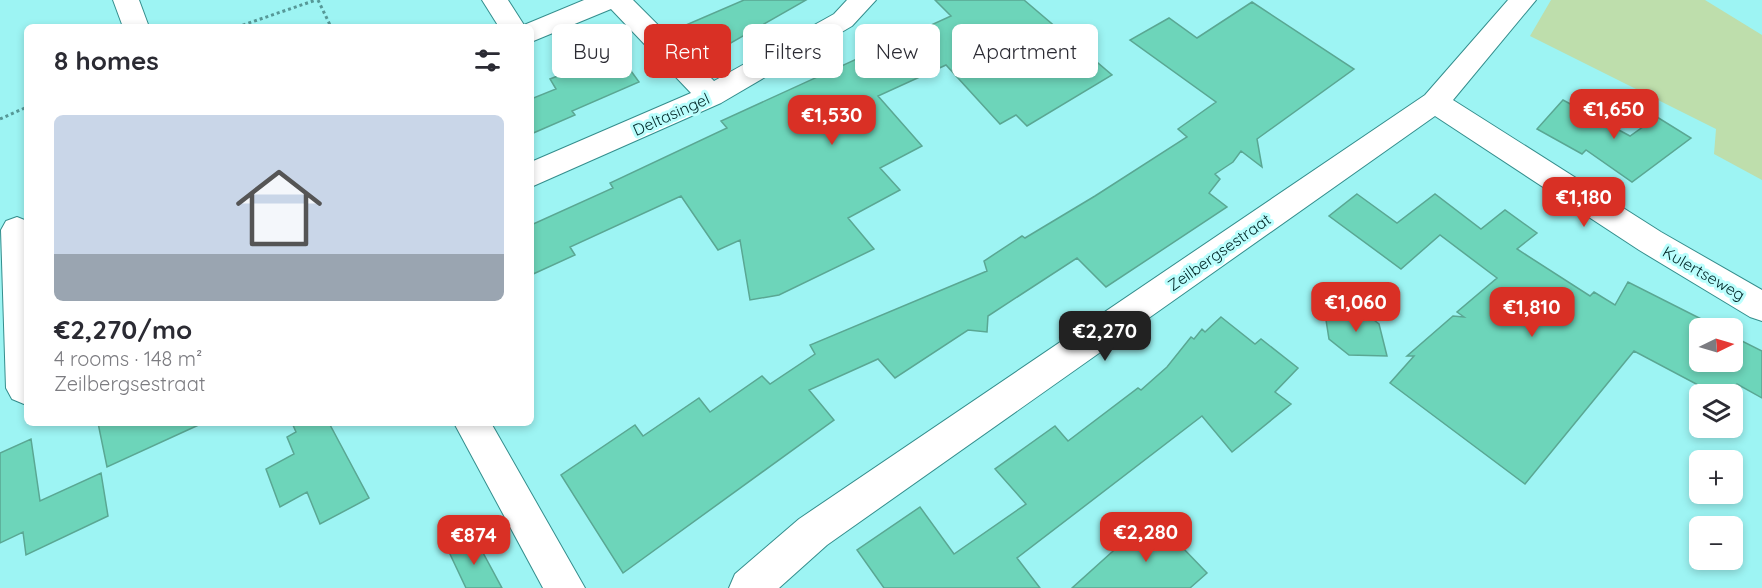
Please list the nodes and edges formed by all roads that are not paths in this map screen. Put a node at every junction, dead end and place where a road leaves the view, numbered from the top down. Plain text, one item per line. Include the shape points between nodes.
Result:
1 (126, 0) edge
2 (495, 0) edge
3 (608, 0) edge
4 (618, 0) edge
5 (863, 0) edge
6 (1523, 0) edge
7 (135, 24) edge
8 (510, 24) edge
9 (534, 32) edge
10 (711, 96) junction
11 (1435, 102) junction
12 (534, 174) edge
13 (15, 231) edge
14 (1762, 307) edge
15 (17, 389) edge
16 (474, 426) edge
17 (565, 588) edge
18 (749, 588) edge

1 - 7 street
2 - 8 street
3 - 9 street
4 - 10 street
5 - 10 street, Deltasingel via 843,20
6 - 11 street, Zeilbergsestraat
10 - 12 street, Deltasingel
11 - 14 street, Kulertseweg via 1650,241
11 - 18 street, Zeilbergsestraat via 813,532
13 - 15 street
16 - 17 street

